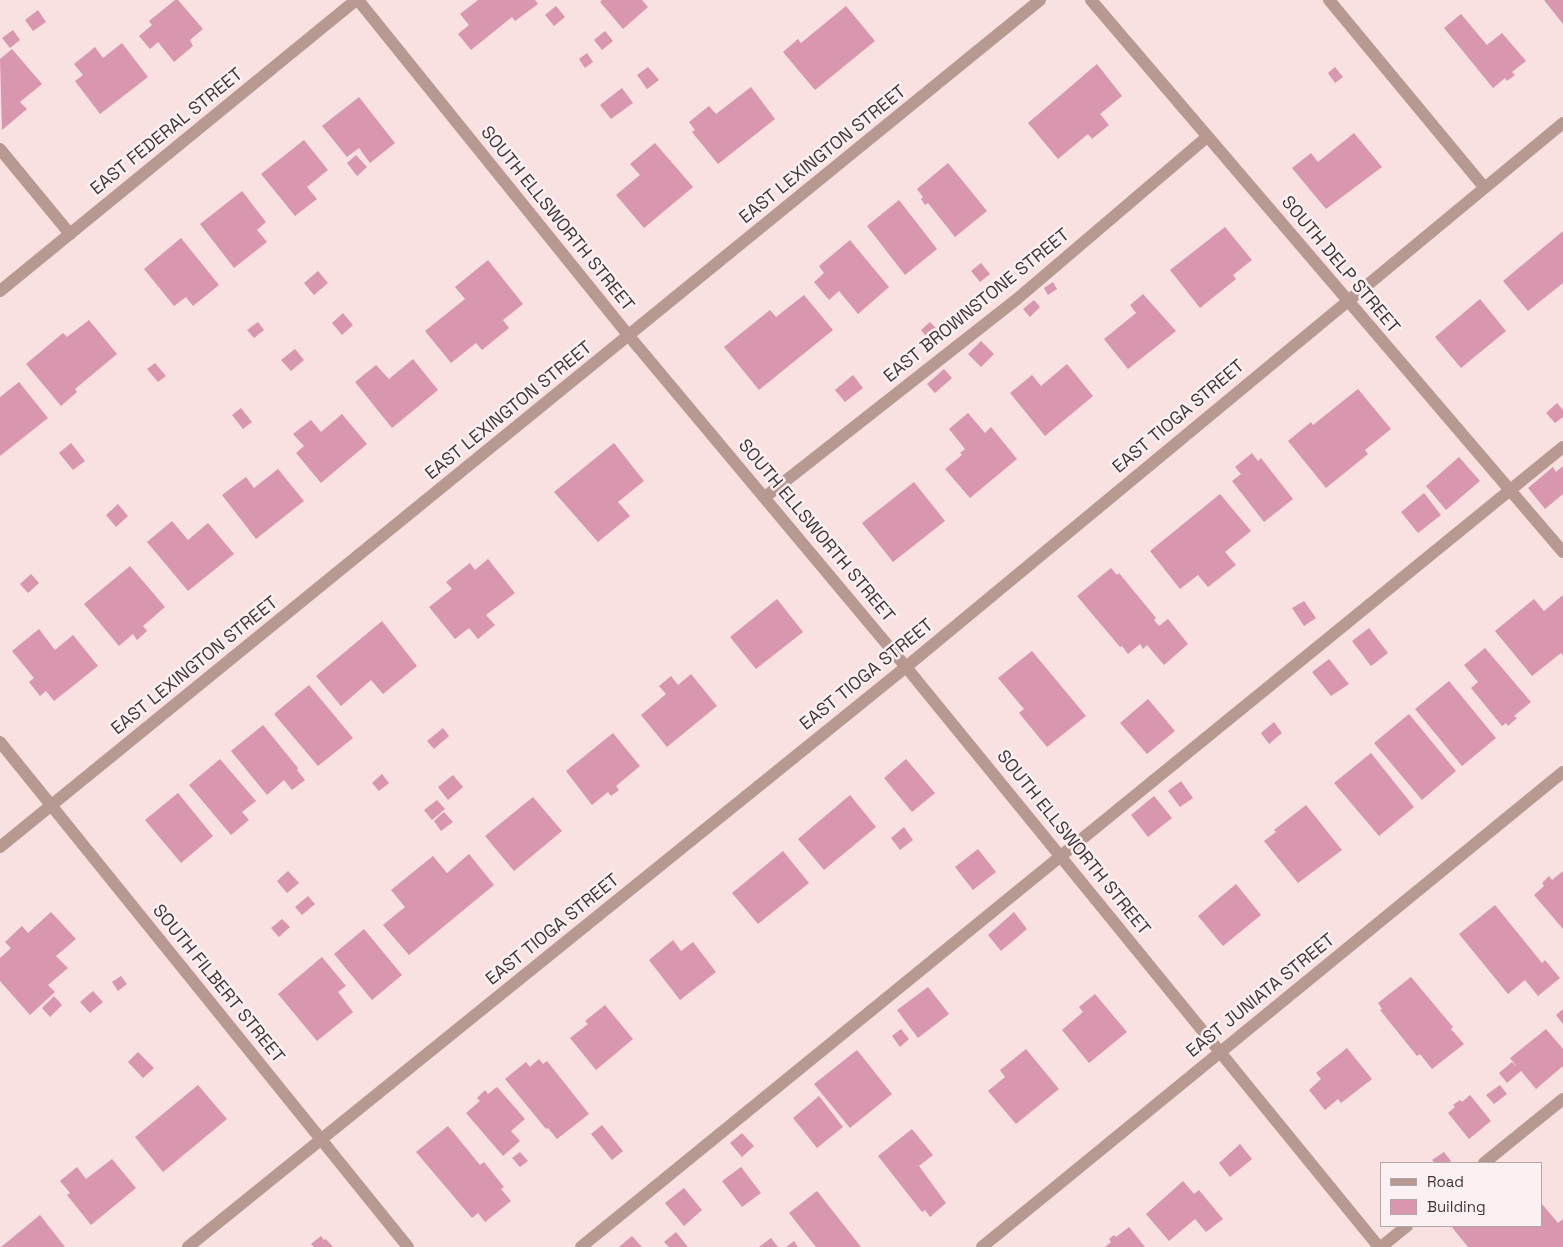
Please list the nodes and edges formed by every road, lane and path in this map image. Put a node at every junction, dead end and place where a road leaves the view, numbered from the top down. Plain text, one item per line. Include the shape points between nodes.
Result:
1 (357, 0) edge
2 (1040, 0) edge
3 (1091, 0) edge
4 (1329, 0) edge
5 (1563, 123) edge
6 (1207, 137) junction
7 (0, 149) edge
8 (1484, 187) junction
9 (70, 234) junction
10 (0, 291) edge
11 (1347, 301) junction
12 (629, 336) junction
13 (1563, 447) edge
14 (1510, 491) junction
15 (765, 497) junction
16 (1563, 552) edge
17 (906, 667) junction
18 (0, 742) edge
19 (1563, 772) edge
20 (52, 806) junction
21 (0, 847) edge
22 (1062, 857) junction
23 (1221, 1051) junction
24 (1563, 1099) edge
25 (320, 1140) junction
26 (1485, 1162) edge
27 (1406, 1227) edge
28 (188, 1247) edge
29 (408, 1247) edge
30 (581, 1247) edge
31 (982, 1247) edge
32 (1380, 1247) edge

1 - 9 street, EAST FEDERAL STREET
1 - 12 street, SOUTH ELLSWORTH STREET
2 - 12 street, EAST LEXINGTON STREET
3 - 6 street, SOUTH DELP STREET
4 - 8 street
5 - 8 street, EAST TIOGA STREET
6 - 11 street, SOUTH DELP STREET
6 - 15 street, EAST BROWNSTONE STREET via 1017,299
7 - 9 street
8 - 11 street, EAST TIOGA STREET
9 - 10 street, EAST FEDERAL STREET
11 - 14 street, SOUTH DELP STREET
11 - 17 street, EAST TIOGA STREET
12 - 15 street, SOUTH ELLSWORTH STREET
12 - 20 street, EAST LEXINGTON STREET
13 - 14 street
14 - 16 street, SOUTH DELP STREET
14 - 22 street
15 - 17 street, SOUTH ELLSWORTH STREET
17 - 22 street, SOUTH ELLSWORTH STREET
17 - 25 street, EAST TIOGA STREET
18 - 20 street, SOUTH FILBERT STREET
19 - 23 street, EAST JUNIATA STREET
20 - 21 street, EAST LEXINGTON STREET
20 - 25 street, SOUTH FILBERT STREET
22 - 23 street, SOUTH ELLSWORTH STREET
22 - 30 street
23 - 31 street, EAST JUNIATA STREET
23 - 32 street, SOUTH ELLSWORTH STREET
24 - 26 street
25 - 28 street, EAST TIOGA STREET
25 - 29 street, SOUTH FILBERT STREET
27 - 32 street

